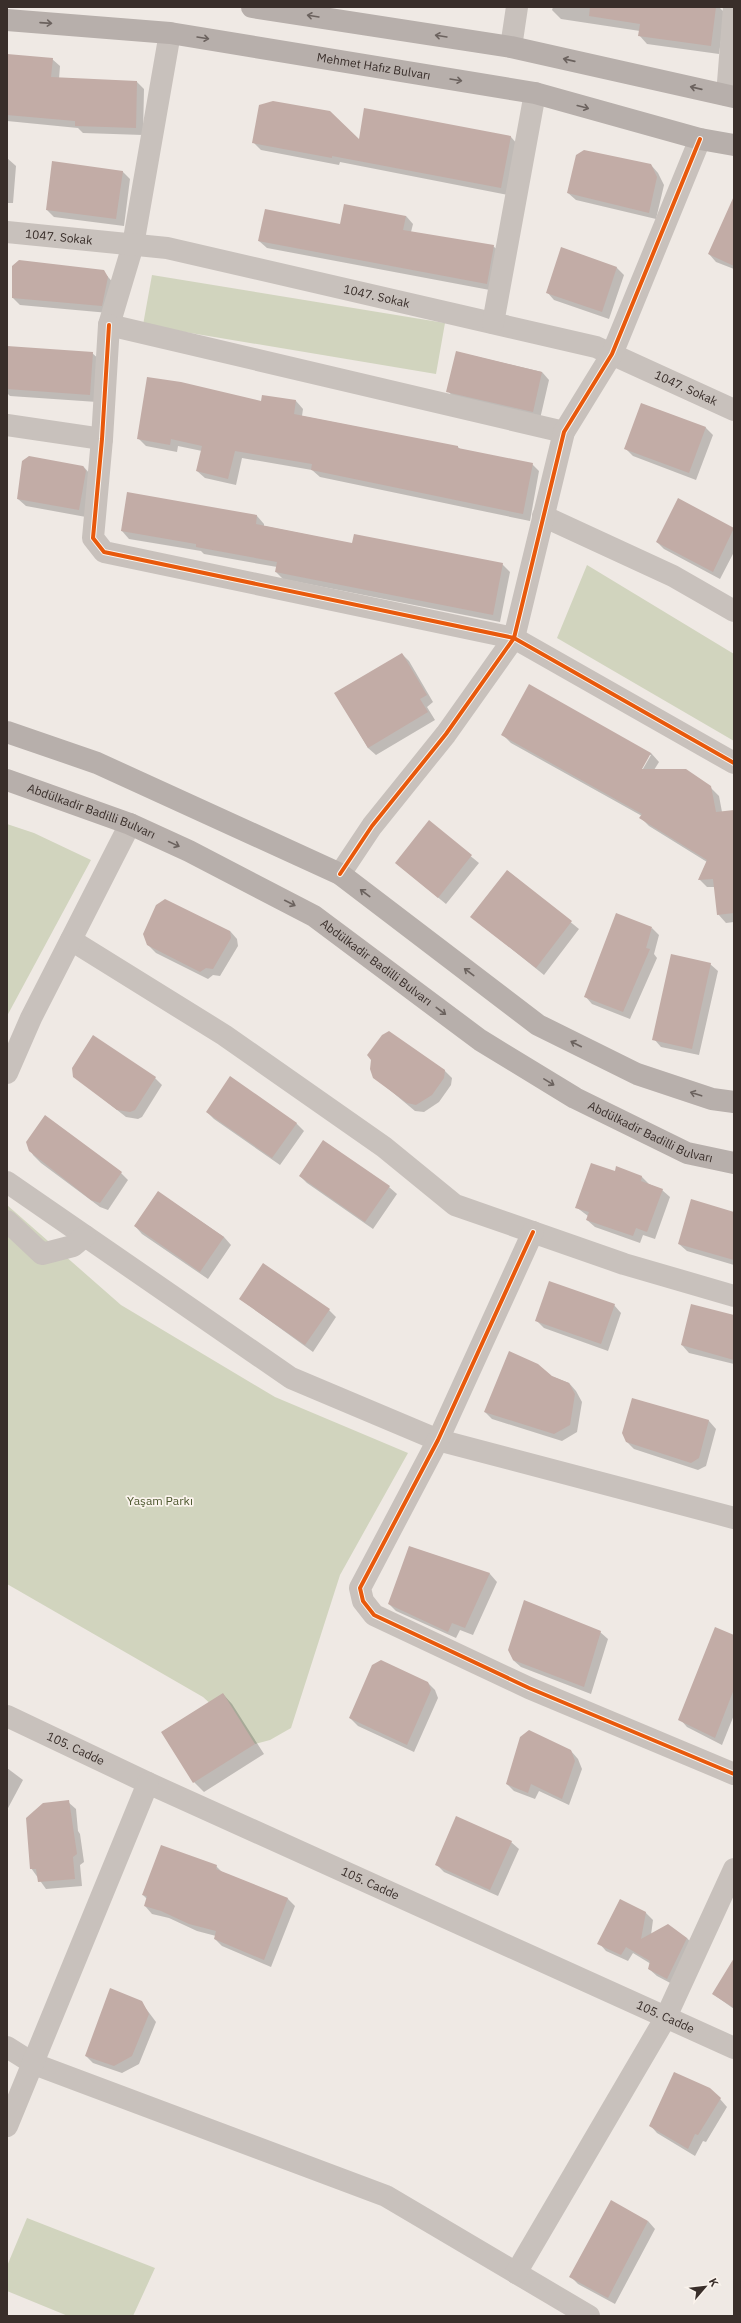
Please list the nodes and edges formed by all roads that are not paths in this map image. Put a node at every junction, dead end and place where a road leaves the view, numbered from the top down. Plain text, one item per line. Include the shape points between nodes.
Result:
1 (252, 7) edge
2 (517, 7) edge
3 (734, 7) edge
4 (7, 20) edge
5 (170, 32) junction
6 (511, 47) junction
7 (535, 93) junction
8 (730, 96) edge
9 (700, 139) junction
10 (734, 145) edge
11 (7, 232) edge
12 (133, 245) junction
13 (494, 323) junction
14 (109, 325) junction
15 (612, 354) junction
16 (734, 410) edge
17 (7, 425) edge
18 (564, 432) junction
19 (102, 439) junction
20 (544, 516) junction
21 (734, 611) edge
22 (514, 638) junction
23 (7, 732) edge
24 (734, 762) edge
25 (7, 780) edge
26 (130, 824) junction
27 (340, 874) junction
28 (71, 940) junction
29 (7, 1073) edge
30 (734, 1102) edge
31 (734, 1163) edge
32 (7, 1182) edge
33 (7, 1220) edge
34 (533, 1232) junction
35 (85, 1236) junction
36 (734, 1296) edge
37 (438, 1440) junction
38 (734, 1518) edge
39 (7, 1716) edge
40 (734, 1774) edge
41 (148, 1783) junction
42 (734, 1869) edge
43 (666, 2017) junction
44 (7, 2048) edge
45 (734, 2048) edge
46 (34, 2064) junction
47 (7, 2126) edge
48 (516, 2273) junction
49 (589, 2316) edge

6 -> 1 main road
2 - 6 street
3 - 8 street
4 -> 5 main road, Mehmet Hafız Bulvarı
5 -> 7 main road, Mehmet Hafız Bulvarı
5 - 12 street
8 -> 6 main road
7 -> 9 main road, Mehmet Hafız Bulvarı
7 - 13 street
9 - 10 main road, Mehmet Hafız Bulvarı
9 - 15 street
11 - 12 street, 1047. Sokak
12 - 13 street, 1047. Sokak via 167,248
12 - 14 street
13 - 15 street, 1047. Sokak via 596,347
14 - 18 street
14 - 19 street
15 - 16 street, 1047. Sokak
15 - 18 street
17 - 19 street
18 - 20 street
19 - 22 street via 93,538 104,552
20 - 21 street via 673,576
20 - 22 street
22 - 24 street
22 - 27 street via 446,734 372,826
23 - 27 main road via 97,763
25 - 26 main road, Abdülkadir Badilli Bulvarı
26 - 28 street
26 -> 31 main road, Abdülkadir Badilli Bulvarı via 314,916 480,1040 575,1098 687,1153
30 -> 27 main road via 712,1099 637,1074 538,1025
28 - 29 street via 31,1018
28 - 34 street via 224,1035 384,1147 455,1205
32 - 35 street
33 - 35 street via 42,1254 73,1246
34 - 36 street via 624,1264
34 - 37 street
35 - 37 street via 291,1378
37 - 38 street
37 - 40 street via 360,1588 364,1601 374,1615 529,1688
39 - 41 street, 105. Cadde
41 - 43 street, 105. Cadde
41 - 46 street
42 - 43 street
43 - 45 street, 105. Cadde
43 - 48 street
44 - 46 street
46 - 47 street
46 - 48 street via 386,2196
48 - 49 street

